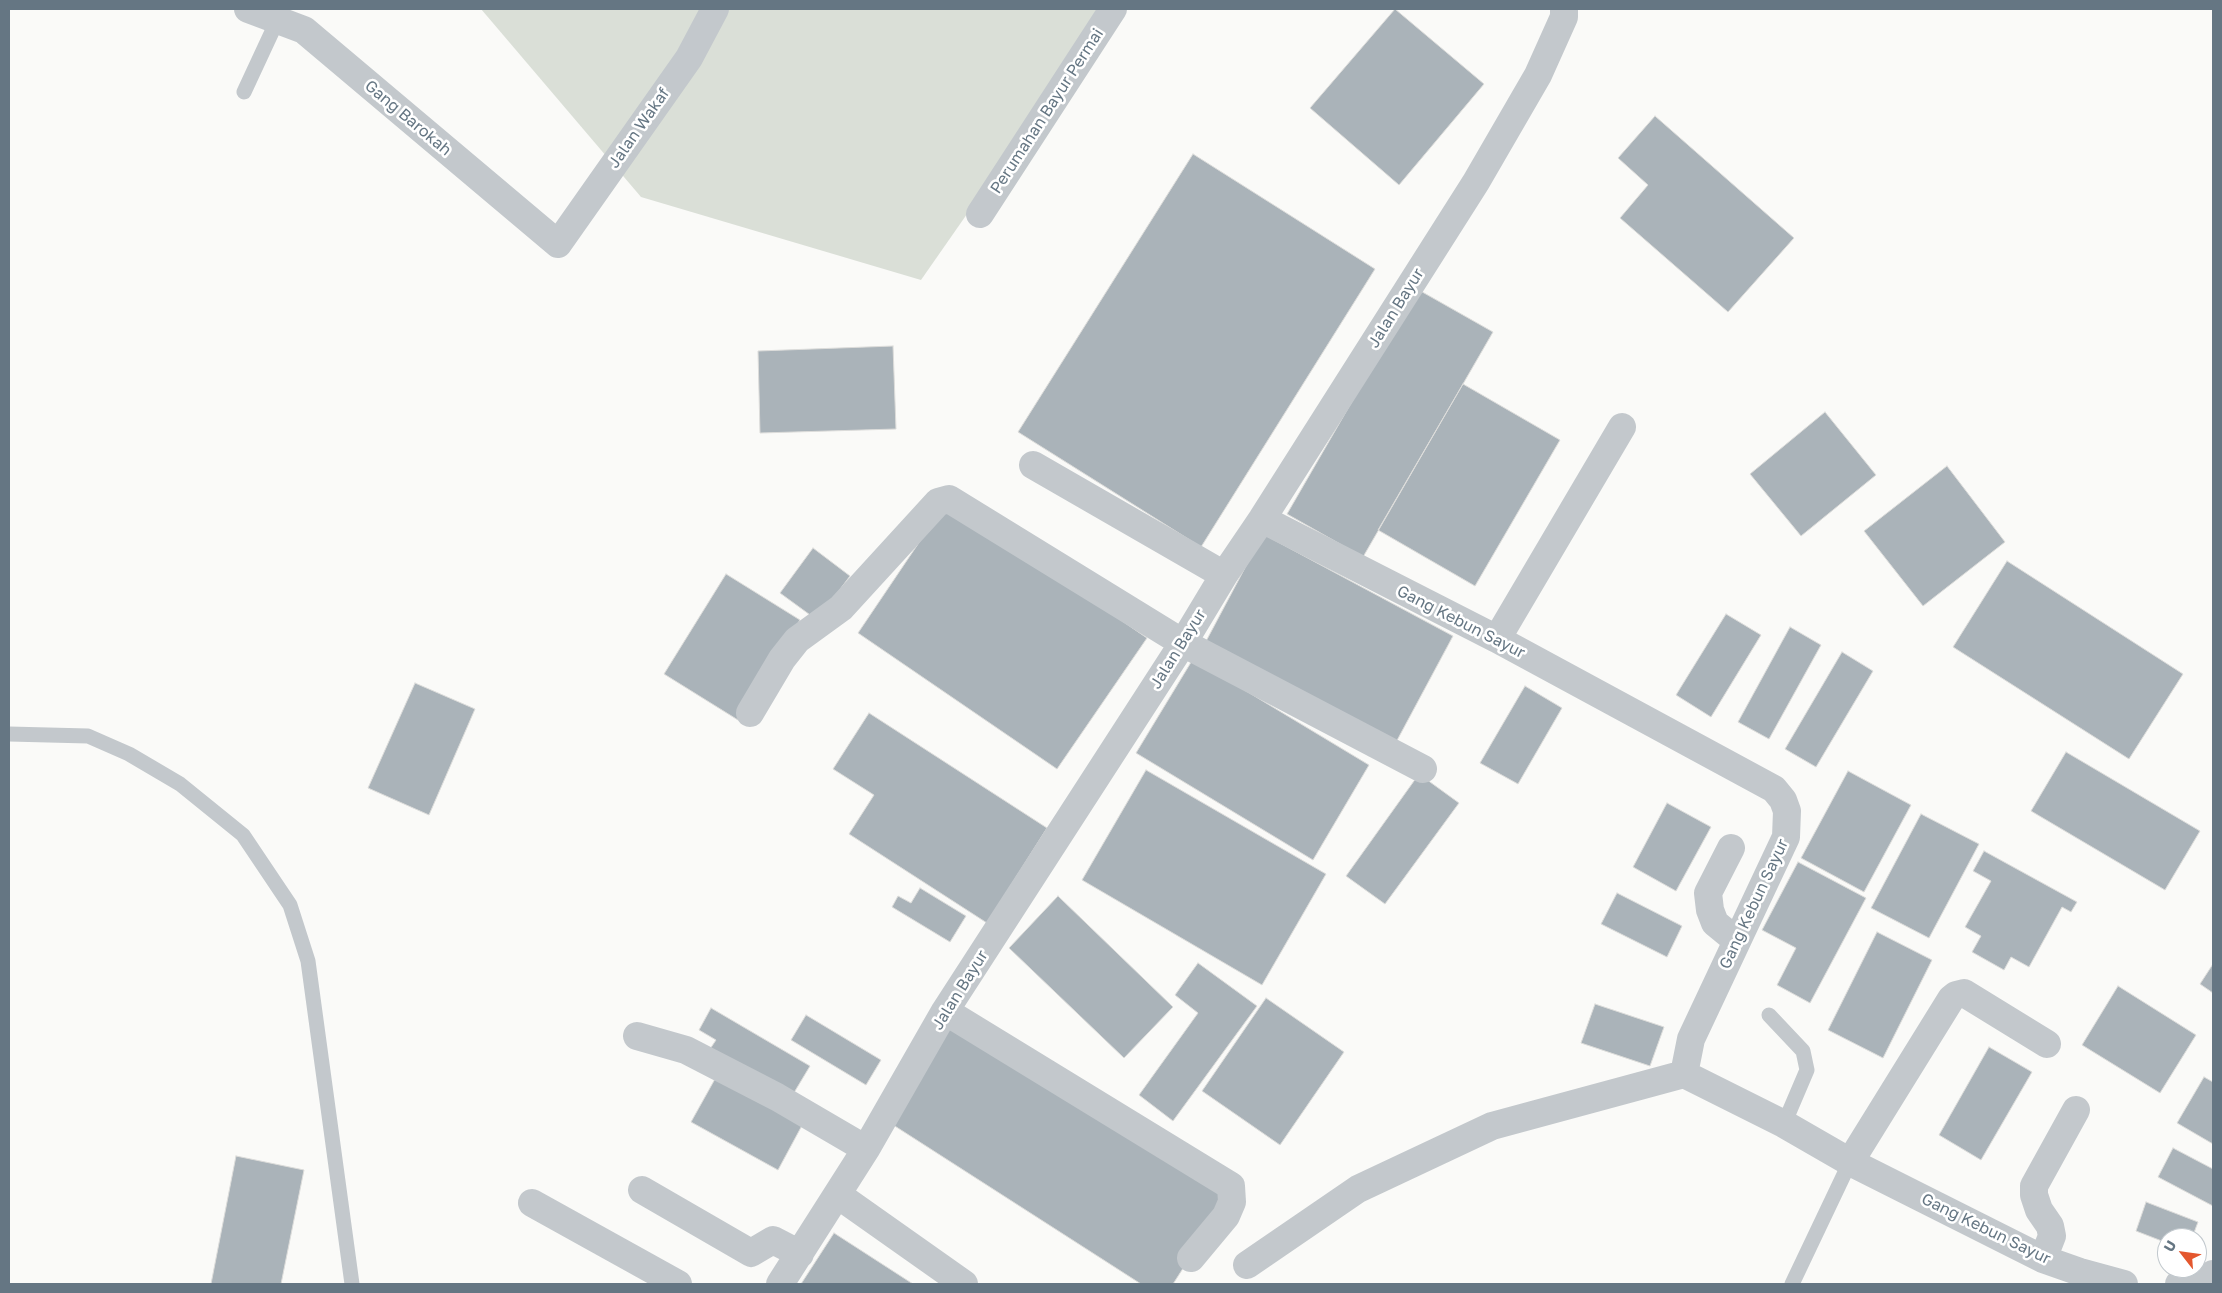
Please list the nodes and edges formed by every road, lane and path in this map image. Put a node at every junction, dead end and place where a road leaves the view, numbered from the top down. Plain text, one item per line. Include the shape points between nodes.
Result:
1 (248, 9) edge
2 (715, 9) edge
3 (1113, 9) edge
4 (1564, 9) edge
5 (277, 21) junction
6 (244, 92) dead end
7 (980, 214) dead end
8 (558, 244) joint
9 (1622, 427) dead end
10 (1033, 465) dead end
11 (1262, 520) junction
12 (1224, 575) junction
13 (1497, 639) junction
14 (1183, 643) junction
15 (750, 713) dead end
16 (9, 734) edge
17 (1423, 769) dead end
18 (1731, 848) dead end
19 (1737, 941) junction
20 (945, 1011) junction
21 (1770, 1015) dead end
22 (637, 1036) dead end
23 (2047, 1044) dead end
24 (1684, 1074) junction
25 (2076, 1110) dead end
26 (1784, 1124) junction
27 (866, 1149) junction
28 (1850, 1162) junction
29 (642, 1190) dead end
30 (838, 1195) junction
31 (532, 1203) dead end
32 (800, 1254) junction
33 (1191, 1258) dead end
34 (2043, 1259) junction
35 (1247, 1265) dead end
36 (2213, 1274) edge
37 (352, 1284) edge
38 (678, 1284) edge
39 (780, 1284) edge
40 (964, 1284) edge
41 (1792, 1284) edge
42 (2124, 1284) edge
43 (2178, 1284) edge

1 - 5 street, Gang Barokah
2 - 8 street, Jalan Wakaf via 689,58
3 - 7 street, Perumahan Bayur Permai
4 - 11 street, Jalan Bayur via 1564,17 1538,74 1476,182
5 - 6 lane
5 - 8 street, Gang Barokah via 304,30
9 - 13 street
10 - 12 street
11 - 12 street, Jalan Bayur
11 - 13 street, Gang Kebun Sayur
12 - 14 street, Jalan Bayur
13 - 19 street, Gang Kebun Sayur via 1774,790 1783,800 1787,811 1786,837
14 - 15 street via 949,499 943,499 841,608 797,640
14 - 17 street
14 - 20 street, Jalan Bayur
16 - 37 lane via 88,736 129,754 180,784 243,835 290,905 308,961
18 - 19 street via 1708,893 1715,923
19 - 24 street, Gang Kebun Sayur via 1691,1039
20 - 27 street, Jalan Bayur
20 - 33 street via 1231,1186 1232,1202 1226,1216
21 - 26 lane via 1803,1051 1808,1070
22 - 27 street via 686,1050 778,1097
23 - 28 street via 1964,993 1956,995
24 - 26 street, Gang Kebun Sayur
24 - 35 street via 1492,1126 1358,1189
25 - 34 street via 2034,1186 2039,1210 2050,1226 2052,1236
26 - 28 street, Gang Kebun Sayur
27 - 30 street, Jalan Bayur
28 - 34 street, Gang Kebun Sayur
28 - 41 lane
29 - 32 street via 751,1253 773,1240
30 - 32 street, Jalan Bayur
30 - 40 street
31 - 38 street
32 - 39 street, Jalan Bayur
34 - 42 street, Gang Kebun Sayur
36 - 43 street

